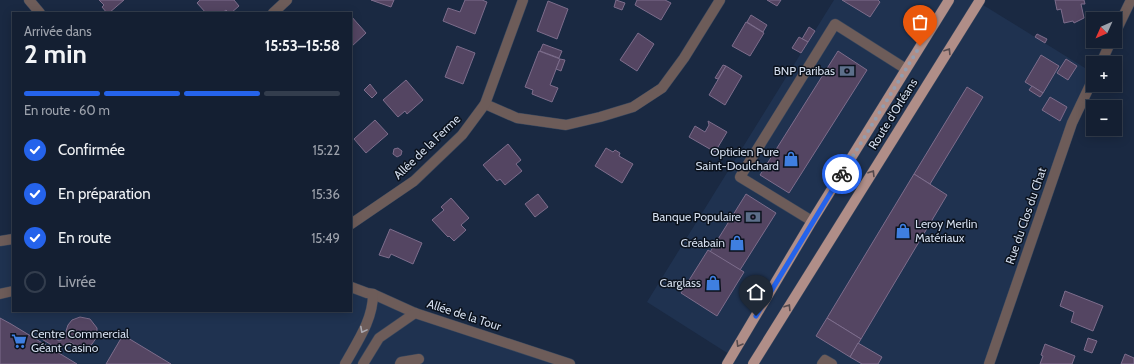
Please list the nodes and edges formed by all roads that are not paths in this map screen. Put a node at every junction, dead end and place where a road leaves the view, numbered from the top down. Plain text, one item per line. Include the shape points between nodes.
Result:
1 (29, 0) edge
2 (287, 0) edge
3 (523, 0) edge
4 (720, 0) edge
5 (949, 0) edge
6 (980, 0) edge
7 (1131, 0) edge
8 (39, 12) edge
9 (273, 12) edge
10 (1122, 19) edge
11 (906, 69) junction
12 (1087, 92) edge
13 (485, 104) junction
14 (812, 221) junction
15 (352, 223) edge
16 (12, 239) edge
17 (0, 241) edge
18 (352, 286) edge
19 (12, 291) edge
20 (0, 294) edge
21 (373, 294) junction
22 (415, 313) junction
23 (419, 359) dead end
24 (558, 362) edge
25 (345, 364) edge
26 (363, 364) edge
27 (400, 364) edge
28 (570, 364) edge
29 (727, 364) edge
30 (753, 364) edge
31 (822, 364) edge
32 (832, 364) edge
33 (989, 364) edge

1 - 8 street
2 - 9 street
3 - 13 street, Allée de la Ferme
4 - 13 street via 662,88 634,107 566,125 517,118
5 - 11 main road, Route d'Orléans
30 -> 6 main road, Route d'Orléans
7 - 10 street
11 - 14 main road, Route d'Orléans
11 - 14 street via 835,24 740,177
12 - 33 street, Rue du Clos du Chat via 1072,123
13 - 15 street, Allée de la Ferme via 462,135 414,182
14 -> 29 main road, Route d'Orléans
16 - 17 street
18 - 21 street, Allée de la Tour
19 - 20 street
21 - 22 street, Allée de la Tour
21 -> 25 street via 373,306 368,321
22 - 24 street, Allée de la Tour
22 - 26 street via 379,338
23 - 27 street
24 - 28 street, Allée de la Tour
31 - 32 street via 825,360

